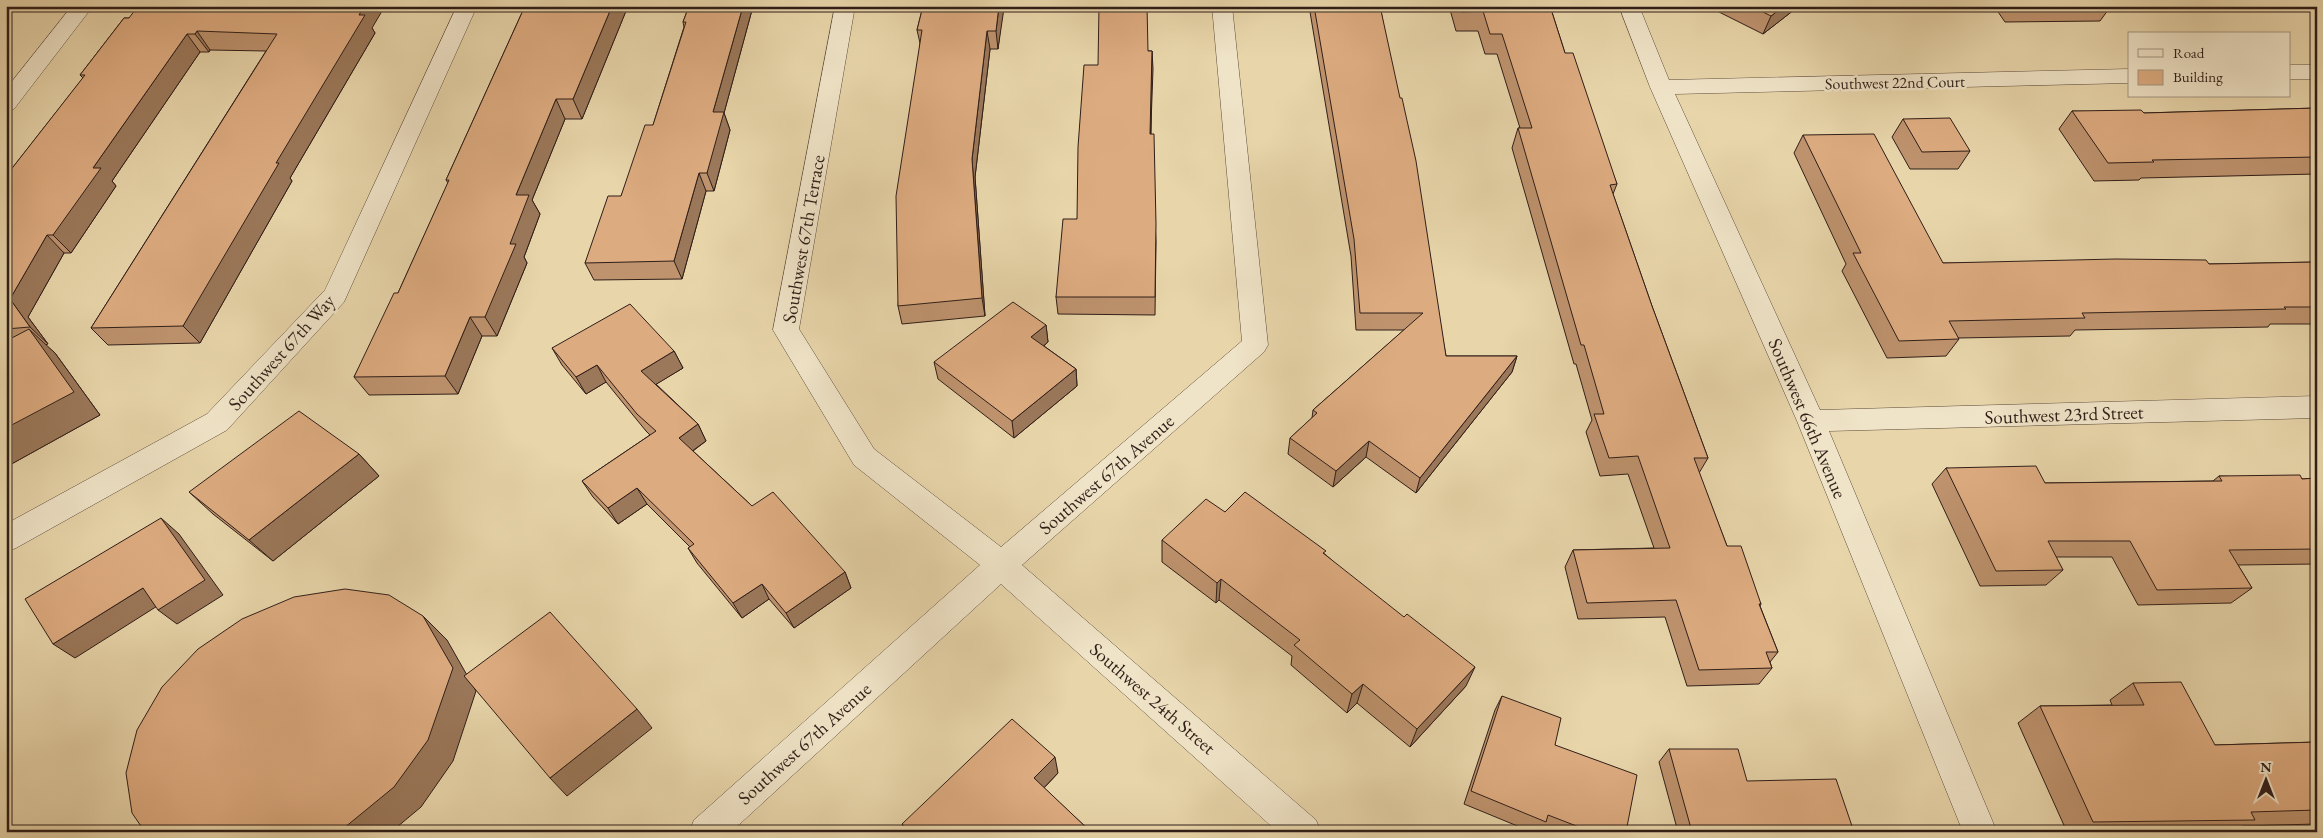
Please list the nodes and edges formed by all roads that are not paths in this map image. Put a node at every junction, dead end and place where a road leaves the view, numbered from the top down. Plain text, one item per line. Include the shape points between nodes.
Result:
1 (83, 6) edge
2 (467, 6) edge
3 (845, 6) edge
4 (1222, 6) edge
5 (1629, 6) edge
6 (2290, 72) edge
7 (2317, 72) edge
8 (2128, 76) edge
9 (1661, 87) junction
10 (6, 104) edge
11 (2317, 407) edge
12 (1811, 421) junction
13 (6, 539) edge
14 (1001, 565) junction
15 (706, 832) edge
16 (1304, 832) edge
17 (1980, 832) edge

1 - 10 street
2 - 13 street, Southwest 67th Way via 335,295 217,422
3 - 14 street, Southwest 67th Terrace via 786,330 864,457
4 - 14 street, Southwest 67th Avenue via 1254,345
5 - 9 street, Southwest 66th Avenue
6 - 7 street
8 - 9 street, Southwest 22nd Court
9 - 12 street, Southwest 66th Avenue
11 - 12 street, Southwest 23rd Street
12 - 17 street, Southwest 66th Avenue
14 - 15 street, Southwest 67th Avenue
14 - 16 street, Southwest 24th Street

